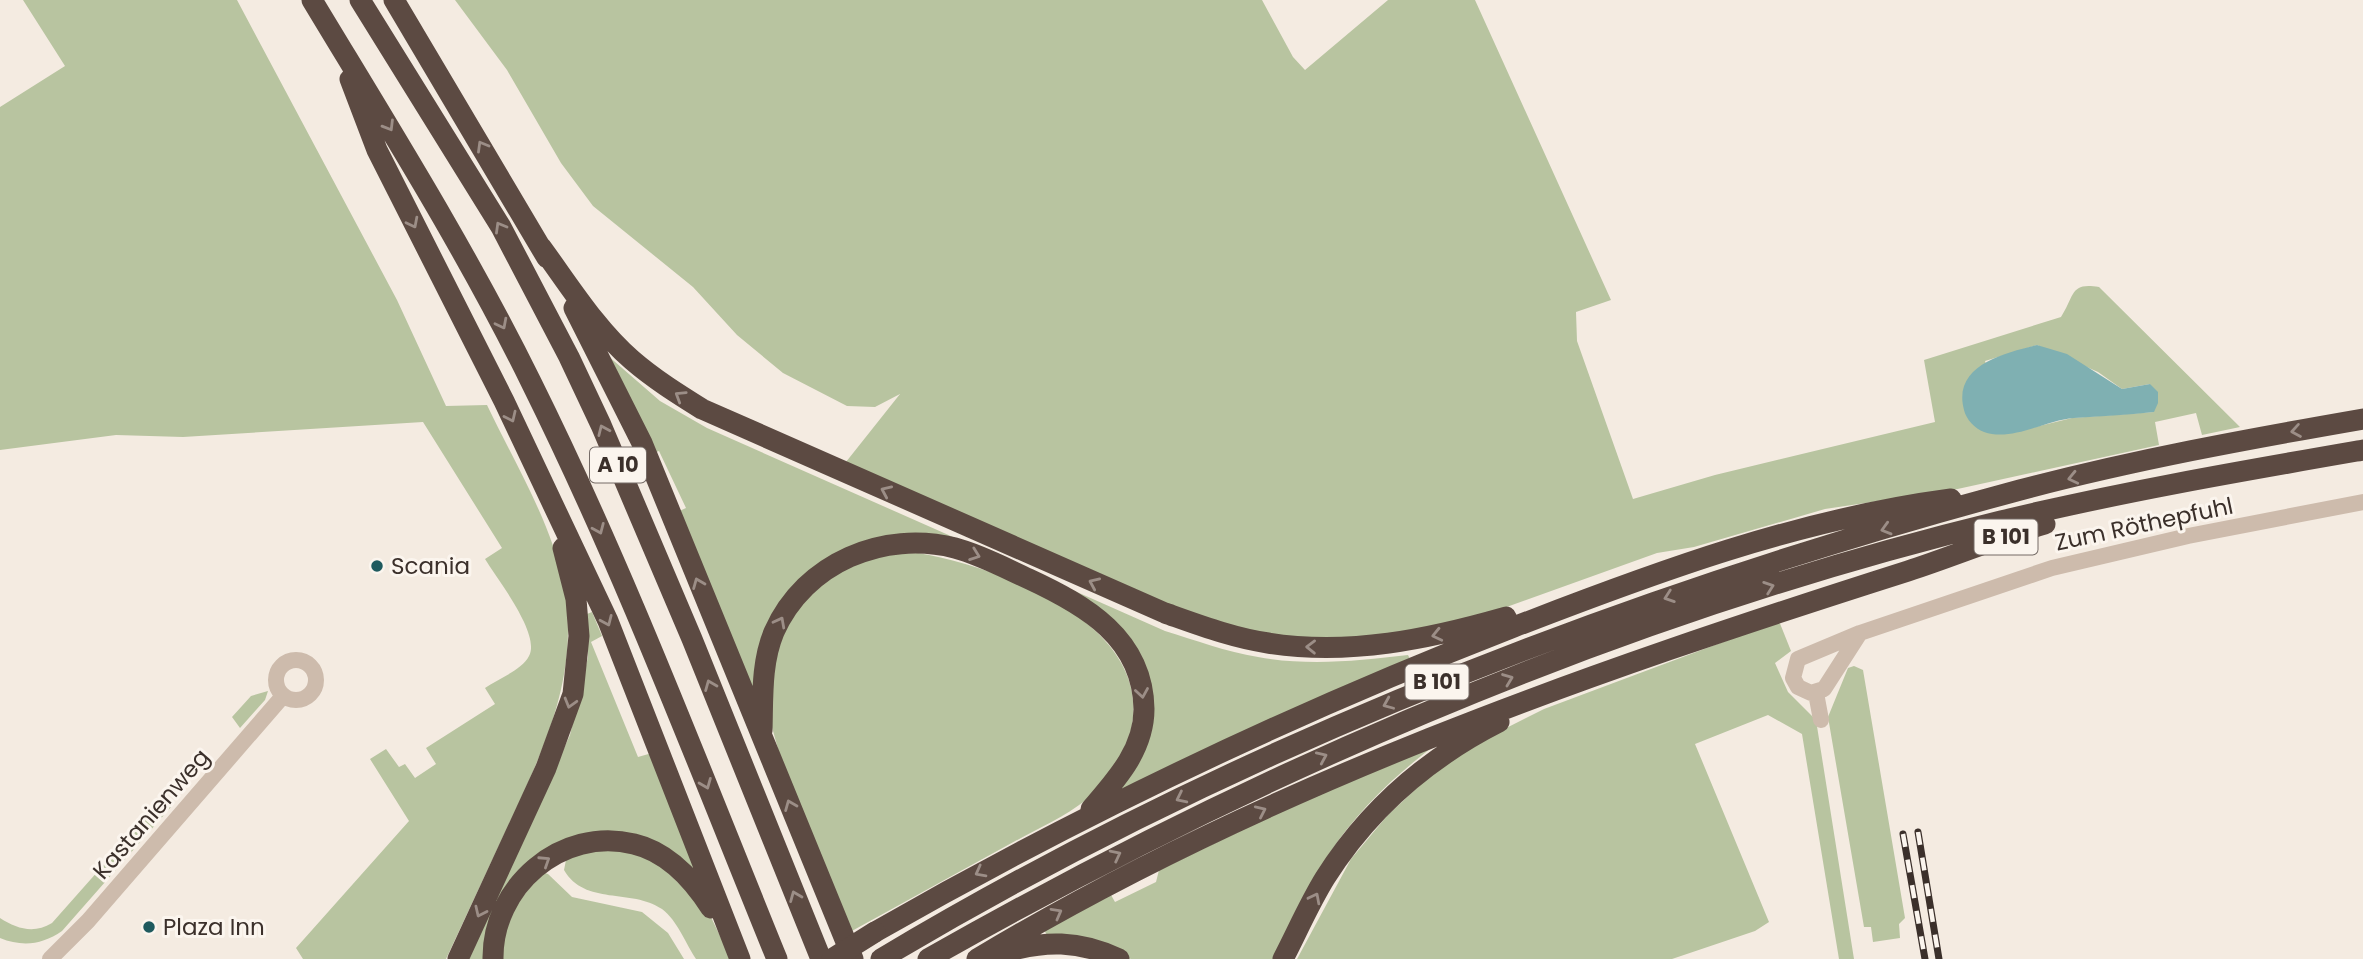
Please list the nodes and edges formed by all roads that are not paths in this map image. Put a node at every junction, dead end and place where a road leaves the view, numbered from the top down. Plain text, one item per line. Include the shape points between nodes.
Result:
1 (312, 0) edge
2 (359, 0) edge
3 (394, 0) edge
4 (341, 47) junction
5 (541, 247) junction
6 (2363, 419) edge
7 (2363, 450) edge
8 (2223, 474) junction
9 (2022, 490) junction
10 (547, 492) junction
11 (2363, 502) edge
12 (1598, 593) junction
13 (1860, 633) junction
14 (1820, 648) junction
15 (1838, 670) junction
16 (1573, 685) junction
17 (1816, 693) junction
18 (283, 696) dead end
19 (1821, 720) dead end
20 (761, 737) junction
21 (1084, 817) junction
22 (883, 958) edge
23 (50, 959) edge
24 (457, 959) edge
25 (493, 959) edge
26 (738, 959) edge
27 (777, 959) edge
28 (821, 959) edge
29 (832, 959) edge
30 (853, 959) edge
31 (928, 959) edge
32 (977, 959) edge
33 (985, 959) edge
34 (1119, 959) edge
35 (1283, 959) edge

1 - 4 highway, A 10
28 -> 2 highway, A 10 via 692,639 569,357 501,228
5 -> 3 highway
4 -> 10 highway via 377,150
4 -> 27 highway, A 10 via 490,300 574,470
12 -> 5 highway via 1403,642 1297,647 1227,635 1111,591 702,409 630,359
20 -> 5 highway via 642,443
6 -> 9 highway, B 101
7 - 8 highway, B 101
8 - 16 highway, B 101 via 2028,529
31 -> 8 highway, B 101 via 1060,884 1258,786 1445,704 1608,642 1794,579 1997,522
9 - 12 highway, B 101 via 1922,503 1798,529
9 -> 22 highway, B 101 via 1794,555 1595,622 1432,684 1152,811
10 -> 24 highway via 576,599 578,661 573,694 546,768
10 -> 26 highway via 608,621
11 - 13 street, Zum Röthepfuhl via 2052,568
12 - 21 highway, B 101 via 1327,704
13 - 14 street, Zum Röthepfuhl
13 - 15 street
14 - 15 street via 1836,651
14 - 17 street, Zum Röthepfuhl via 1798,659 1792,673 1798,687
15 - 17 street
32 -> 16 highway, B 101 via 1113,884 1279,802 1444,730
35 -> 16 highway via 1325,879 1393,794 1484,729
17 - 19 street
18 - 23 street, Kastanienweg
20 -> 21 highway via 767,654 787,610 803,589 845,558 879,546 914,542 976,554 1066,596 1109,627 1135,665 1142,689 1142,727 1116,780
30 -> 20 highway
21 -> 29 highway, B 101, bridge
25 -> 26 highway via 498,920 518,883 551,856 594,842 635,844 684,873 714,912
33 - 34 highway via 1028,945 1064,943

